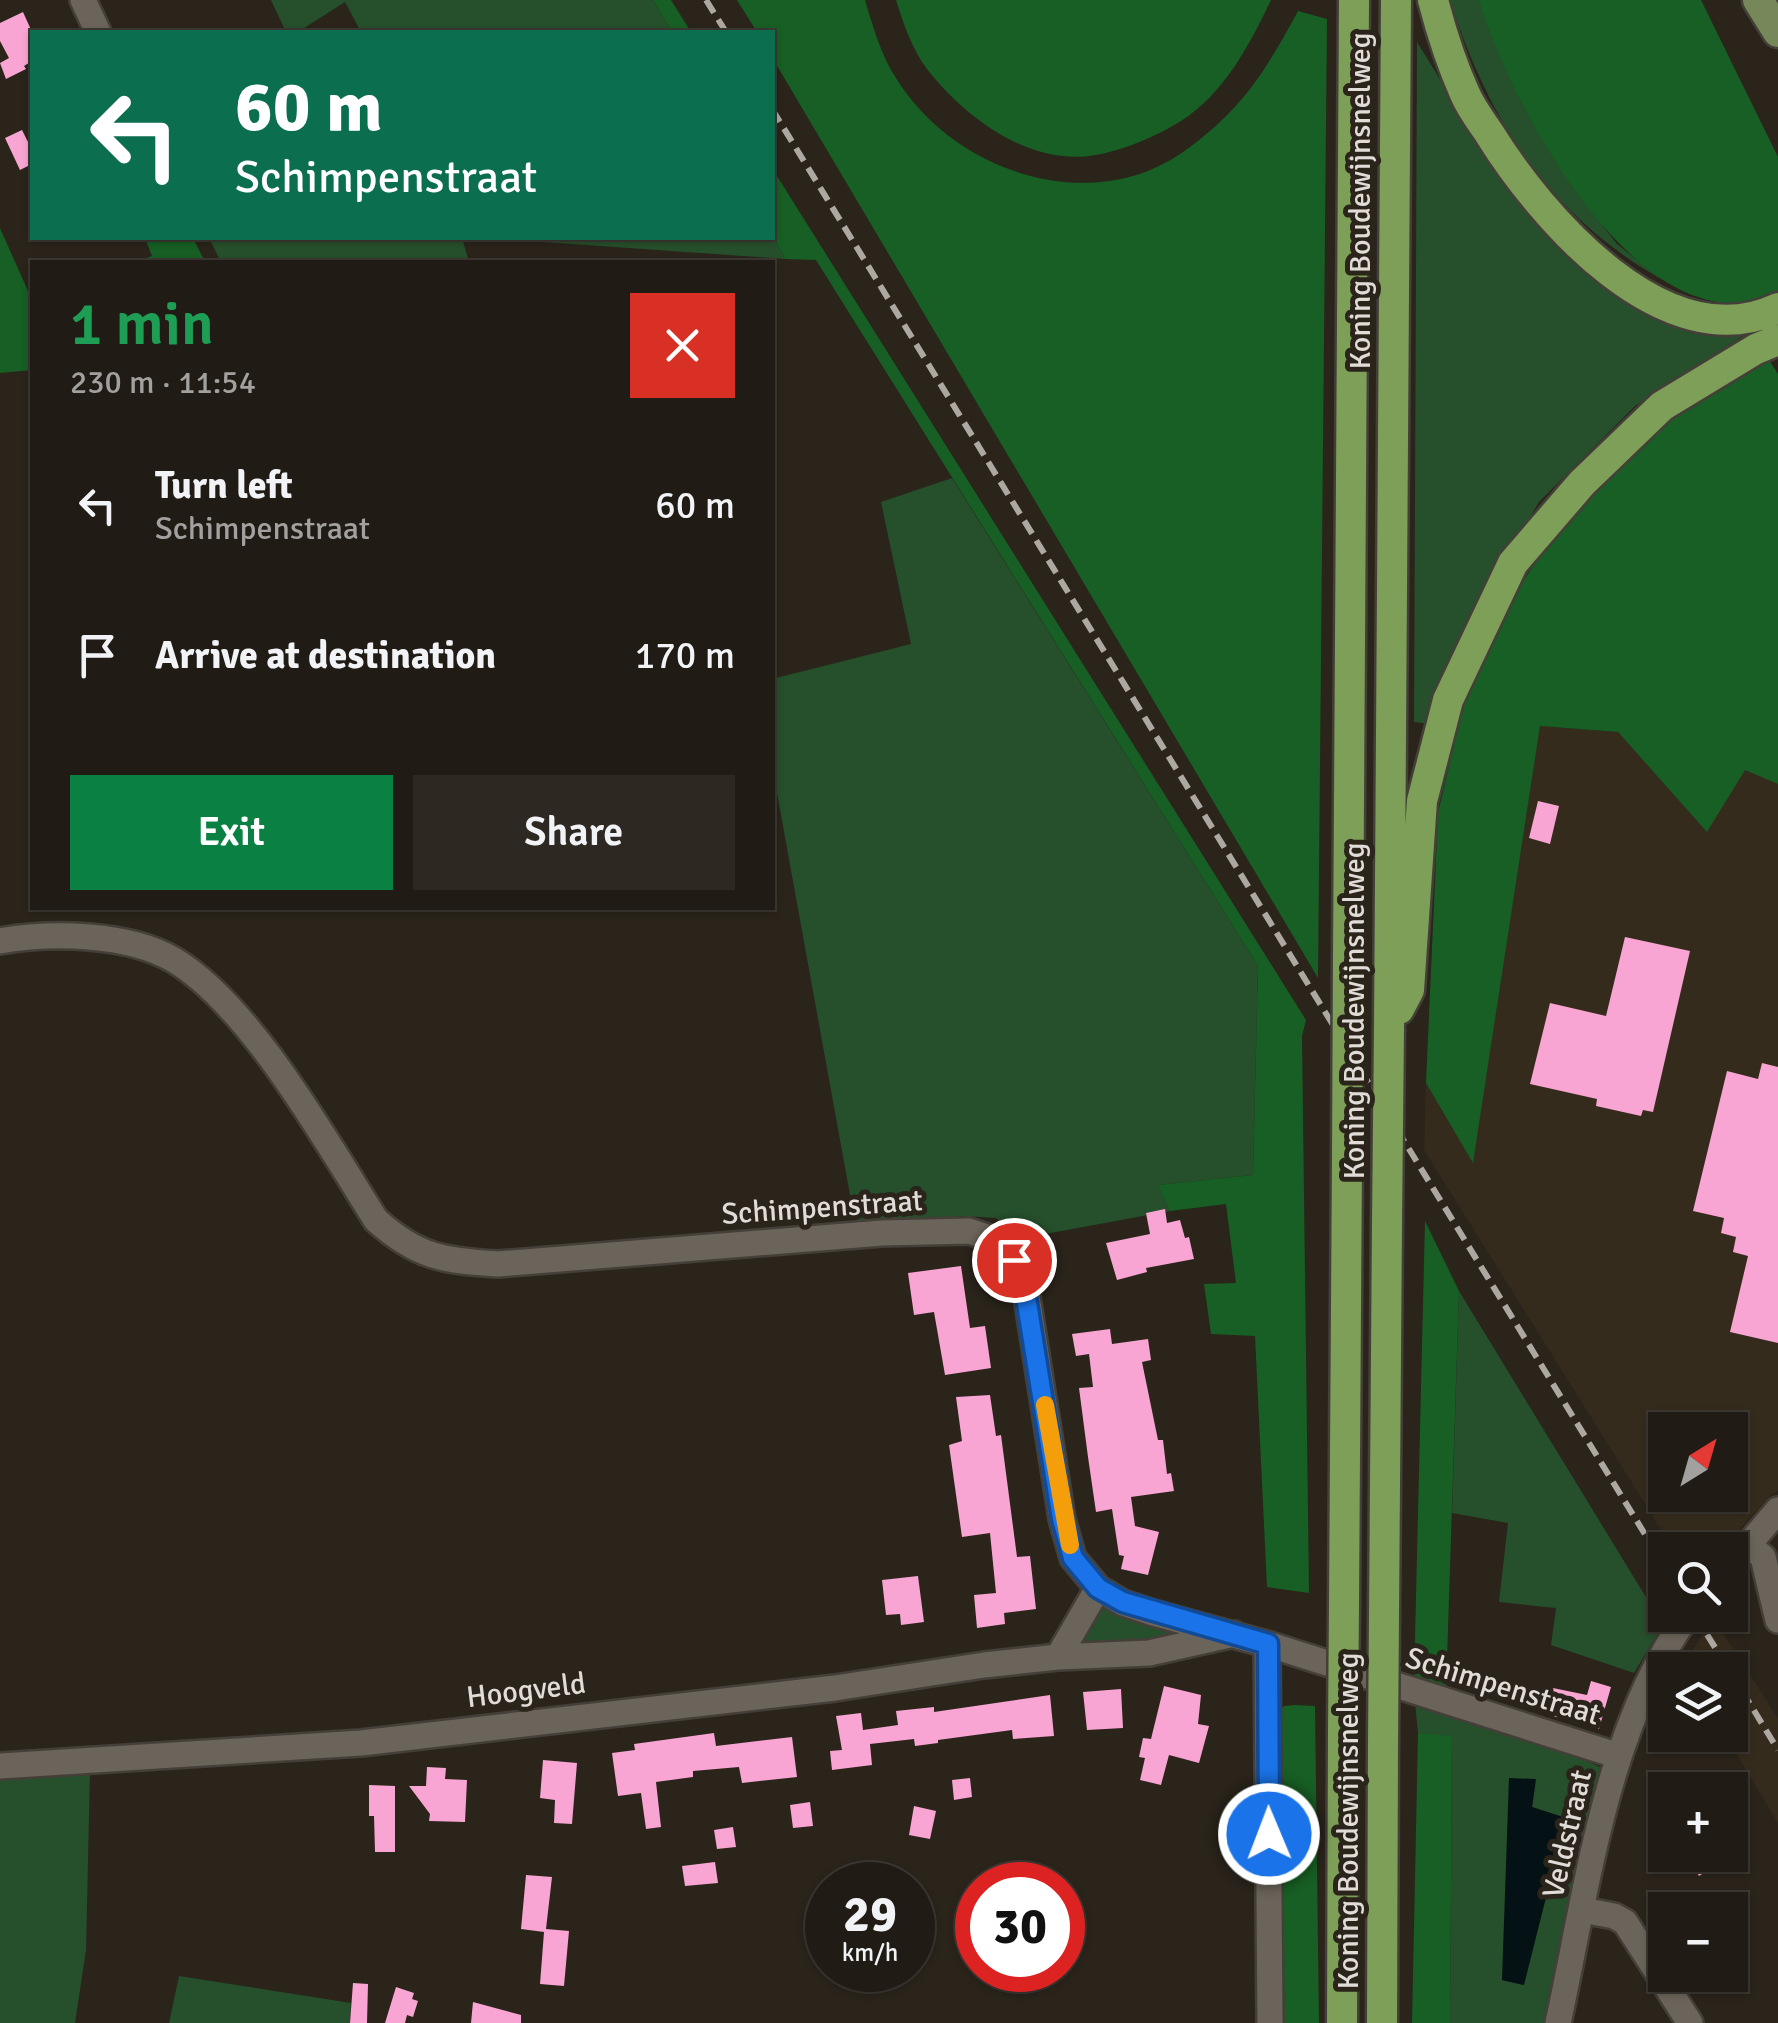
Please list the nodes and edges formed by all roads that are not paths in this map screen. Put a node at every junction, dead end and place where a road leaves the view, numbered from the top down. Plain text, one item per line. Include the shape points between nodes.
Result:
1 (82, 0) edge
2 (1354, 0) edge
3 (1396, 0) edge
4 (1433, 0) edge
5 (1758, 0) edge
6 (97, 30) edge
7 (1778, 32) edge
8 (1778, 308) edge
9 (1778, 340) edge
10 (0, 941) edge
11 (1388, 1030) junction
12 (1778, 1510) edge
13 (1763, 1552) edge
14 (1098, 1588) junction
15 (1778, 1620) edge
16 (1678, 1632) edge
17 (1234, 1634) junction
18 (1268, 1644) junction
19 (1058, 1657) junction
20 (1618, 1756) junction
21 (0, 1766) edge
22 (1582, 1910) junction
23 (1270, 2023) edge
24 (1342, 2023) edge
25 (1382, 2023) edge
26 (1558, 2023) edge
27 (1690, 2023) edge

1 - 6 street
2 - 24 highway, Koning Boudewijnsnelweg, bridge
3 - 11 highway, Koning Boudewijnsnelweg
4 - 8 highway via 1465,96 1518,178 1574,242 1618,277 1690,314 1727,320
5 - 7 main road
9 - 11 highway via 1662,406 1582,482 1513,564 1448,700 1422,802 1409,990
10 - 14 street, Schimpenstraat via 133,942 197,976 274,1062 376,1220 426,1255 498,1264 882,1233 990,1238 1014,1260 1026,1297 1062,1519 1073,1558
11 - 25 highway, Koning Boudewijnsnelweg, bridge
12 - 13 street
13 - 15 street
14 - 17 street, Schimpenstraat via 1152,1613
14 - 19 street
16 - 20 street, Veldstraat
17 - 18 street, Schimpenstraat
17 - 19 street, Hoogveld via 1149,1653
18 - 20 street, Schimpenstraat
18 - 23 street
19 - 21 street, Hoogveld via 361,1743
20 - 22 street, Veldstraat
22 - 26 street, Veldstraat
22 - 27 street via 1625,1922

